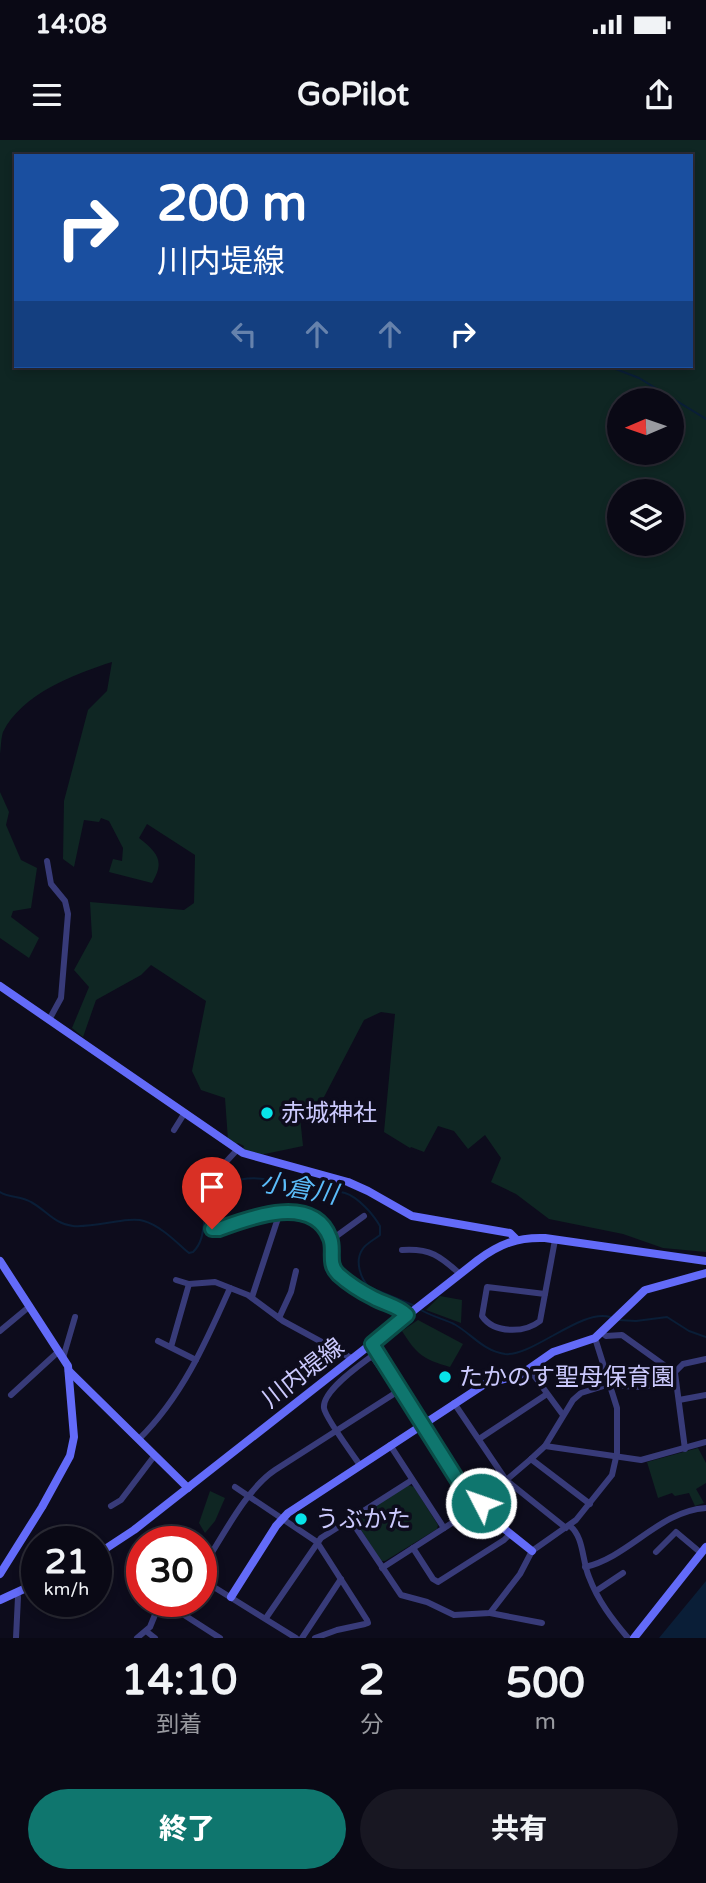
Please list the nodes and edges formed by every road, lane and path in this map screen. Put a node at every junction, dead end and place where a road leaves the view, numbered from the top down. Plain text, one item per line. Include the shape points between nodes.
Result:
1 (47, 861) dead end
2 (0, 986) edge
3 (49, 1020) junction
4 (184, 1114) junction
5 (174, 1130) dead end
6 (237, 1150) junction
7 (224, 1164) dead end
8 (280, 1212) junction
9 (364, 1216) dead end
10 (212, 1229) dead end
11 (516, 1239) junction
12 (331, 1240) junction
13 (555, 1240) junction
14 (402, 1250) dead end
15 (0, 1261) edge
16 (706, 1261) edge
17 (296, 1271) dead end
18 (706, 1273) edge
19 (460, 1275) junction
20 (176, 1280) dead end
21 (189, 1284) junction
22 (230, 1288) junction
23 (545, 1294) junction
24 (252, 1297) junction
25 (30, 1306) junction
26 (414, 1310) junction
27 (75, 1317) dead end
28 (279, 1318) junction
29 (0, 1331) edge
30 (598, 1335) junction
31 (158, 1341) dead end
32 (372, 1344) junction
33 (171, 1348) junction
34 (61, 1354) junction
35 (353, 1359) junction
36 (706, 1359) edge
37 (196, 1360) junction
38 (530, 1370) junction
39 (69, 1371) junction
40 (675, 1373) junction
41 (610, 1385) junction
42 (400, 1390) junction
43 (547, 1394) junction
44 (11, 1395) dead end
45 (706, 1395) edge
46 (679, 1400) junction
47 (454, 1403) junction
48 (563, 1415) junction
49 (421, 1425) junction
50 (337, 1430) junction
51 (139, 1439) junction
52 (479, 1440) junction
53 (706, 1442) edge
54 (390, 1445) junction
55 (544, 1446) junction
56 (685, 1449) junction
57 (155, 1455) junction
58 (617, 1457) junction
59 (531, 1459) junction
60 (360, 1465) junction
61 (412, 1479) junction
62 (506, 1480) junction
63 (234, 1487) dead end
64 (188, 1488) junction
65 (249, 1496) junction
66 (590, 1504) junction
67 (111, 1506) dead end
68 (475, 1507) junction
69 (706, 1508) edge
70 (282, 1518) junction
71 (350, 1519) junction
72 (568, 1527) junction
73 (444, 1528) junction
74 (509, 1535) junction
75 (317, 1542) junction
76 (112, 1545) edge
77 (217, 1545) edge
78 (413, 1548) junction
79 (704, 1550) edge
80 (532, 1551) junction
81 (656, 1552) dead end
82 (585, 1567) junction
83 (382, 1568) junction
84 (624, 1573) dead end
85 (0, 1574) edge
86 (341, 1579) junction
87 (217, 1589) edge
88 (21, 1590) edge
89 (596, 1591) junction
90 (17, 1592) junction
91 (231, 1597) junction
92 (0, 1600) edge
93 (489, 1613) junction
94 (155, 1617) edge
95 (187, 1617) edge
96 (266, 1618) junction
97 (542, 1623) dead end
98 (146, 1631) junction
99 (16, 1638) edge
100 (137, 1638) edge
101 (155, 1638) edge
102 (220, 1638) edge
103 (296, 1638) edge
104 (303, 1638) edge
105 (315, 1638) edge
106 (628, 1638) edge
107 (634, 1638) edge

1 - 3 street via 51,884 65,901 68,915 61,998
2 - 3 street
3 - 4 street
4 - 5 street
4 - 6 street
6 - 7 street
6 - 11 street via 348,1182 412,1216 509,1233
8 - 10 street
8 - 12 street via 313,1218
8 - 24 street
9 - 12 street
11 - 13 street, 川内堤線
11 - 19 street, 川内堤線 via 496,1247
12 - 26 street via 331,1260 338,1274 373,1298
13 - 16 street, 川内堤線
13 - 23 street
14 - 19 street via 427,1251
15 - 25 street
17 - 28 street
18 - 30 street via 645,1290
19 - 26 street, 川内堤線
20 - 21 street
21 - 22 street via 210,1282
21 - 33 street
22 - 24 street
22 - 37 street
23 - 23 street via 540,1321 522,1330 494,1327 482,1317 487,1287
24 - 28 street
25 - 29 street
25 - 34 street
26 - 32 street, 川内堤線
27 - 34 street
28 - 35 street
30 - 38 street via 559,1349
30 - 40 street via 622,1335
30 - 41 street
31 - 33 street
32 - 35 street, 川内堤線
32 - 42 street
33 - 37 street
34 - 39 street
34 - 44 street
35 - 64 street, 川内堤線
36 - 40 street via 683,1364
37 - 51 street via 164,1412
38 - 43 street
38 - 47 street via 485,1384
39 - 51 street
39 - 85 street via 74,1437 70,1456
40 - 41 street via 644,1387
40 - 46 street
41 - 48 street via 581,1393
41 - 58 street via 617,1408
42 - 49 street
42 - 50 street
42 - 50 street via 372,1356 337,1383 325,1403 324,1410
43 - 48 street
43 - 52 street
45 - 46 street
46 - 56 street
47 - 49 street
47 - 52 street
48 - 55 street
49 - 54 street
49 - 68 street
50 - 60 street
50 - 65 street via 266,1476
51 - 57 street
52 - 62 street
53 - 56 street
54 - 60 street
54 - 61 street
55 - 58 street
55 - 59 street
56 - 58 street via 641,1460
57 - 64 street
57 - 67 street via 121,1500
58 - 66 street via 612,1475
59 - 62 street
59 - 66 street
60 - 70 street
61 - 71 street
61 - 73 street
62 - 68 street
62 - 72 street
63 - 65 street
64 - 76 street, 川内堤線
65 - 70 street
65 - 77 street
66 - 72 street
68 - 73 street
68 - 74 street
69 - 82 street via 650,1530 615,1555
70 - 75 street
70 - 91 street
71 - 75 street
71 - 83 street
72 - 80 street
72 - 82 street via 578,1535
73 - 78 street
74 - 78 street via 438,1582
74 - 80 street
75 - 86 street
75 - 96 street
78 - 83 street
79 - 81 street via 676,1532
79 - 107 street
80 - 93 street
82 - 89 street
83 - 93 street via 403,1596 454,1615
84 - 89 street
86 - 104 street
86 - 105 street via 368,1623
87 - 91 street
88 - 90 street
89 - 106 street via 609,1617
90 - 92 street
90 - 99 street
91 - 96 street
93 - 97 street
94 - 98 street
95 - 102 street
96 - 103 street
98 - 100 street
98 - 101 street

